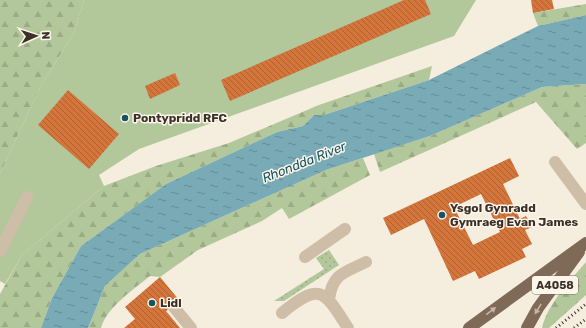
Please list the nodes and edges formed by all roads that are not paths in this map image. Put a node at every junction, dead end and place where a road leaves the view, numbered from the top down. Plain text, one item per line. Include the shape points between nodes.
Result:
1 (555, 162) dead end
2 (27, 197) dead end
3 (586, 204) edge
4 (345, 229) dead end
5 (586, 243) edge
6 (0, 251) edge
7 (304, 257) dead end
8 (366, 262) dead end
9 (329, 299) junction
10 (173, 306) dead end
11 (282, 313) dead end
12 (191, 328) edge
13 (348, 328) edge
14 (469, 328) edge
15 (527, 328) edge

1 - 3 street
2 - 6 street
4 - 7 street
14 -> 5 main road, A4058
5 -> 15 main road, A4058 via 538,308
8 - 9 street via 336,278
9 - 11 street via 318,294 309,294
9 - 13 street
10 - 12 street

